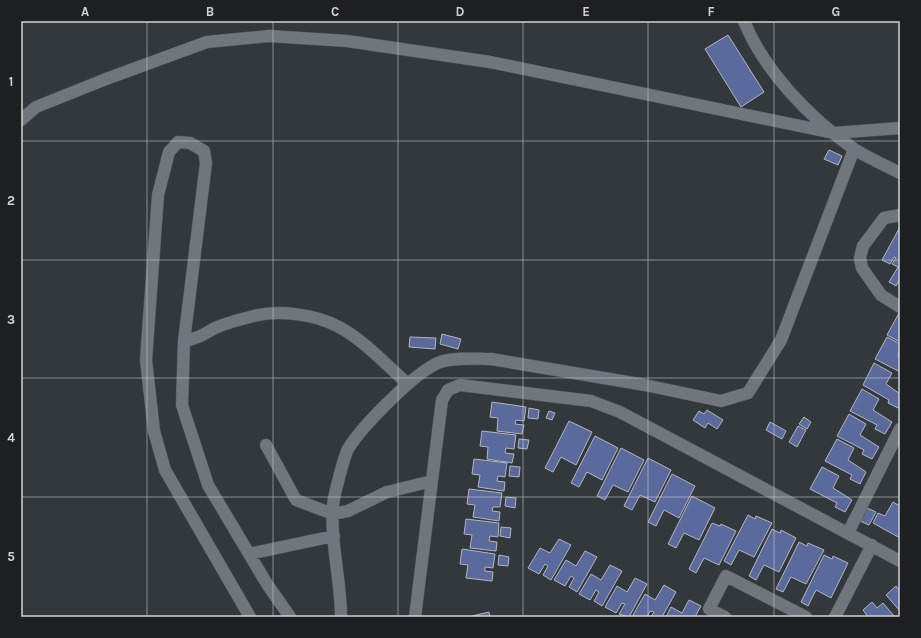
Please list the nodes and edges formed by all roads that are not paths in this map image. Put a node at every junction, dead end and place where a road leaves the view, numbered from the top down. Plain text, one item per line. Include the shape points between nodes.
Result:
1 (744, 21) edge
2 (21, 120) edge
3 (900, 128) edge
4 (834, 133) junction
5 (854, 149) junction
6 (900, 173) edge
7 (900, 215) edge
8 (900, 307) edge
9 (184, 341) junction
10 (408, 384) junction
11 (900, 429) edge
12 (266, 445) dead end
13 (432, 481) junction
14 (333, 514) junction
15 (848, 533) junction
16 (334, 536) junction
17 (872, 545) junction
18 (249, 554) junction
19 (900, 561) edge
20 (250, 617) edge
21 (290, 617) edge
22 (341, 617) edge
23 (415, 617) edge
24 (725, 617) edge
25 (806, 617) edge
26 (835, 617) edge

1 - 4 street via 775,75
2 - 4 street via 36,107 207,42 269,36 346,42 490,62
3 - 4 street
4 - 5 street
5 - 6 street
5 - 10 street via 781,340 748,393 721,401 645,385 491,359 440,362
7 - 8 street via 884,218 863,246 860,258 862,268 881,296
9 - 10 street via 198,339 216,328 263,313 312,318 339,327
9 - 18 street via 182,405 208,485
9 - 20 street via 206,163 204,151 190,142 178,142 169,152 158,195 146,360 154,431 165,470
10 - 14 street via 376,415 348,450 333,504
11 - 15 street
12 - 14 street via 296,500
13 - 14 street via 387,492 348,511
13 - 15 street via 442,400 448,390 460,385 591,401 620,412
13 - 23 street
14 - 16 street
15 - 17 street
16 - 18 street
16 - 22 street
17 - 19 street
17 - 26 street
18 - 21 street via 266,584
24 - 25 street via 709,609 726,576

